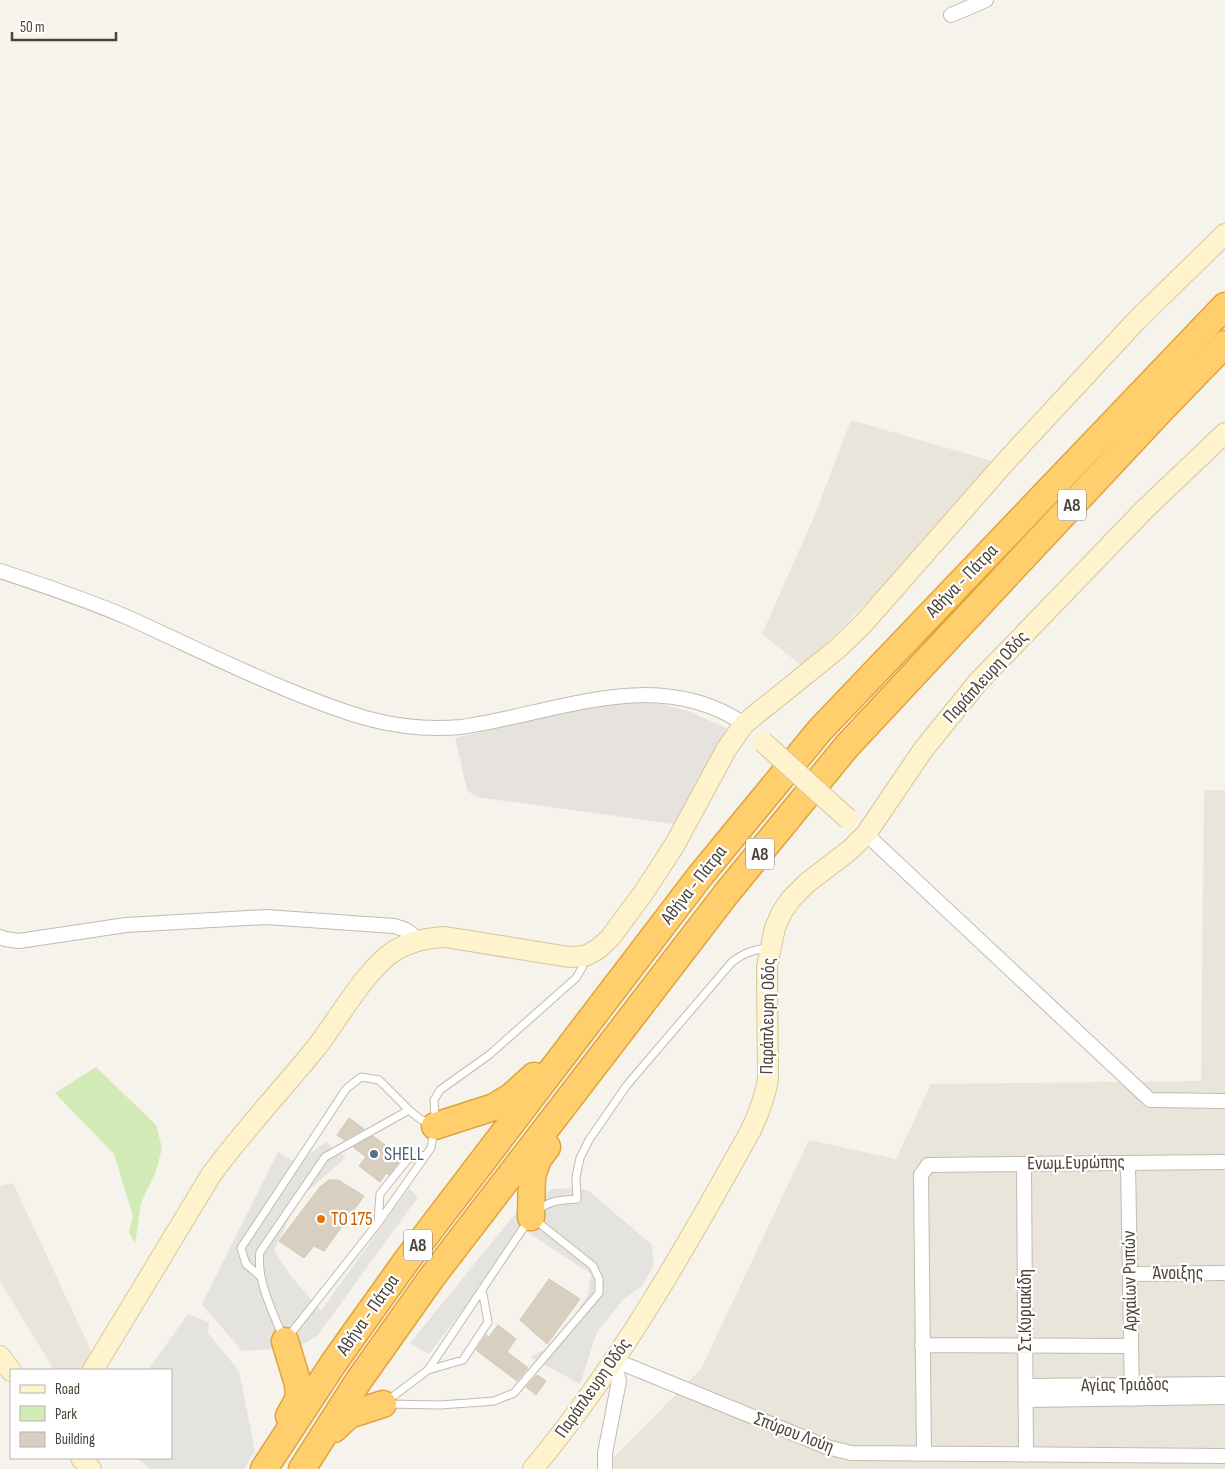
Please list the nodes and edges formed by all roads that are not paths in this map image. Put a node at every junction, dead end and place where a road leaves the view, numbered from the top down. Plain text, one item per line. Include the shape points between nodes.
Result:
1 (986, 0) edge
2 (951, 15) dead end
3 (1225, 234) edge
4 (1225, 306) edge
5 (1225, 344) edge
6 (1225, 433) edge
7 (0, 571) edge
8 (744, 724) junction
9 (866, 834) junction
10 (0, 937) edge
11 (417, 941) junction
12 (769, 947) junction
13 (585, 956) junction
14 (584, 1029) junction
15 (607, 1048) junction
16 (1225, 1101) edge
17 (409, 1110) junction
18 (435, 1126) junction
19 (426, 1155) junction
20 (1225, 1162) edge
21 (1128, 1163) junction
22 (1024, 1164) junction
23 (531, 1217) junction
24 (378, 1223) junction
25 (1225, 1273) edge
26 (1130, 1274) junction
27 (261, 1278) junction
28 (482, 1289) junction
29 (285, 1341) junction
30 (922, 1345) junction
31 (1026, 1346) junction
32 (1131, 1346) junction
33 (0, 1356) edge
34 (614, 1360) junction
35 (94, 1369) edge
36 (10, 1370) edge
37 (428, 1370) junction
38 (1225, 1384) edge
39 (1132, 1392) junction
40 (1026, 1393) junction
41 (1225, 1398) edge
42 (383, 1404) junction
43 (924, 1454) junction
44 (1026, 1455) junction
45 (1225, 1456) edge
46 (82, 1459) edge
47 (91, 1469) edge
48 (260, 1469) edge
49 (264, 1469) edge
50 (302, 1469) edge
51 (309, 1469) edge
52 (533, 1469) edge
53 (604, 1469) edge

1 - 2 street
3 - 8 street via 1111,348 863,624 836,650
4 - 14 highway, Αθήνα - Πάτρα / Α8 via 820,730 700,876
5 - 15 highway, Αθήνα - Πάτρα / Α8 via 847,746 726,894
6 - 9 street, Παράπλευρη Οδός via 1145,509 978,682 923,750
7 - 8 street via 126,617 257,677 370,720 413,728 461,728 599,698 645,694 696,702
8 - 9 street, bridge
8 - 13 street via 644,892 610,938
9 - 12 street, Παράπλευρη Οδός via 806,883 792,899 774,928
9 - 16 street via 1150,1100
10 - 11 street via 19,941 126,925 266,917 394,926 406,929
11 - 13 street via 445,937 556,956
11 - 35 street via 400,947 372,972 316,1048 229,1151 195,1200
12 - 23 lane via 753,950 732,962 628,1085 580,1158 576,1177 577,1199 544,1205
12 - 34 street, Παράπλευρη Οδός via 766,989 768,1078 759,1113 651,1306
13 - 18 lane via 576,978 489,1054 440,1090 434,1100
14 - 18 highway via 512,1096 494,1106
14 - 49 highway, Αθήνα - Πάτρα / Α8 via 406,1260
15 - 23 highway via 564,1122 538,1159 532,1176
15 - 50 highway, Αθήνα - Πάτρα / Α8 via 432,1277
17 - 18 lane
17 - 27 lane via 325,1157 260,1252
17 - 27 lane via 379,1080 361,1077 346,1089 241,1248 246,1264
18 - 19 lane via 431,1148
19 - 24 lane
19 - 24 lane via 408,1158 380,1194
20 - 21 street, Ενωμ.Ευρώπης
21 - 22 street, Ενωμ.Ευρώπης
21 - 26 street, Αρχαίων Ρυπών
22 - 30 street, Ενωμ.Ευρώπης via 928,1165 921,1175
22 - 31 street, Στ.Κυριακίδη
23 - 28 lane
23 - 42 lane via 593,1266 599,1279 599,1292 514,1393 494,1401 440,1405
24 - 29 lane
25 - 26 street, Άνοιξης
26 - 32 street, Αρχαίων Ρυπών
27 - 29 lane
28 - 37 lane
28 - 37 lane via 488,1322 463,1360
29 - 48 highway via 299,1398
30 - 31 street
30 - 43 street
31 - 32 street
31 - 40 street, Στ.Κυριακίδη
32 - 39 street, Αρχαίων Ρυπών
33 - 36 street
34 - 43 street, Σπύρου Λούη via 827,1447 850,1453
34 - 52 street, Παράπλευρη Οδός via 564,1432
34 - 53 street via 619,1381
37 - 42 lane
38 - 39 street, Αγίας Τριάδος
39 - 40 street, Αγίας Τριάδος
39 - 41 street, Αγίας Τριάδος
40 - 44 street, Στ.Κυριακίδη
42 - 51 highway via 349,1415 336,1425
43 - 44 street, Σπύρου Λούη
44 - 45 street, Σπύρου Λούη
46 - 47 street

